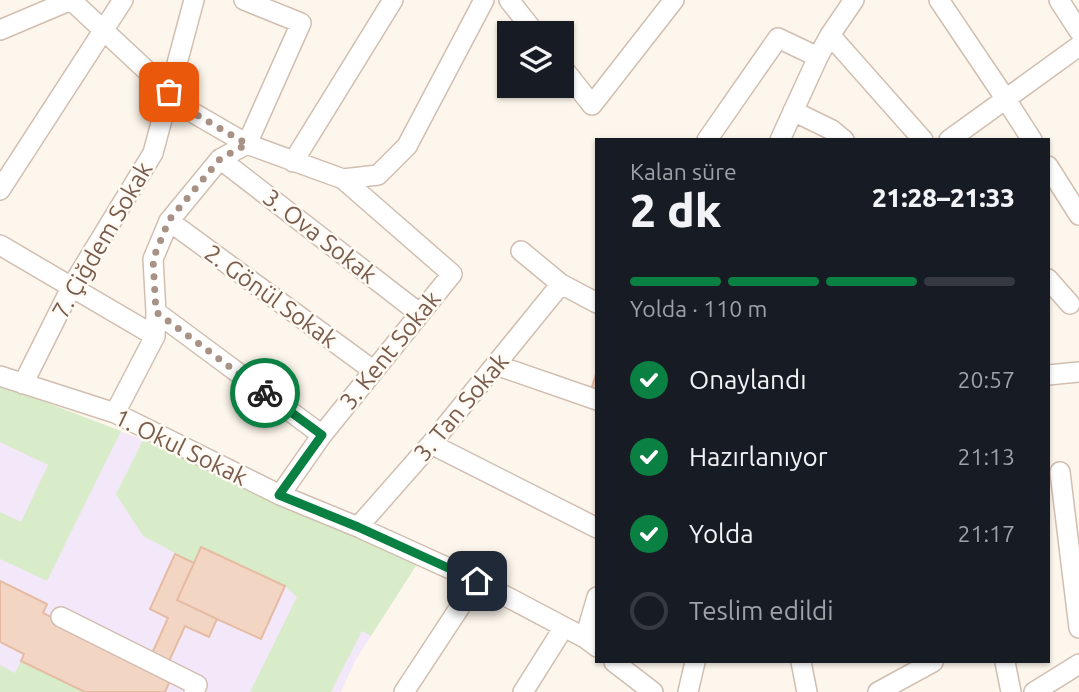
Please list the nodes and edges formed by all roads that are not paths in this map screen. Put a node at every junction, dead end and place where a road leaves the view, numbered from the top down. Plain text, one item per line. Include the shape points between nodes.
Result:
1 (71, 0) edge
2 (122, 0) edge
3 (194, 0) edge
4 (244, 0) edge
5 (393, 0) edge
6 (484, 0) edge
7 (509, 0) edge
8 (674, 0) edge
9 (854, 0) edge
10 (939, 0) edge
11 (1059, 0) edge
12 (526, 21) edge
13 (0, 30) edge
14 (104, 31) junction
15 (1079, 31) edge
16 (830, 35) junction
17 (1079, 46) edge
18 (818, 57) junction
19 (574, 82) edge
20 (169, 92) junction
21 (1005, 98) junction
22 (793, 111) junction
23 (708, 138) edge
24 (781, 138) edge
25 (842, 138) edge
26 (921, 138) edge
27 (952, 138) edge
28 (1031, 138) edge
29 (247, 144) junction
30 (220, 159) junction
31 (293, 162) junction
32 (1050, 169) edge
33 (343, 179) junction
34 (0, 190) edge
35 (1079, 215) edge
36 (169, 220) junction
37 (0, 245) edge
38 (521, 251) dead end
39 (1050, 281) edge
40 (561, 284) junction
41 (72, 286) junction
42 (595, 301) edge
43 (1070, 304) dead end
44 (156, 312) junction
45 (419, 313) junction
46 (155, 336) junction
47 (496, 365) junction
48 (374, 371) junction
49 (1079, 372) edge
50 (1050, 375) edge
51 (0, 376) edge
52 (23, 384) junction
53 (595, 399) edge
54 (115, 413) junction
55 (322, 435) junction
56 (431, 444) junction
57 (1062, 471) edge
58 (279, 495) junction
59 (358, 527) junction
60 (595, 527) edge
61 (477, 581) junction
62 (595, 612) edge
63 (61, 617) dead end
64 (564, 627) junction
65 (1079, 628) edge
66 (591, 642) edge
67 (615, 663) edge
68 (695, 663) edge
69 (801, 663) edge
70 (929, 663) edge
71 (1005, 663) edge
72 (1079, 664) edge
73 (896, 671) edge
74 (646, 690) edge
75 (194, 692) edge
76 (404, 692) edge
77 (523, 692) edge
78 (688, 692) edge
79 (807, 692) edge
80 (878, 692) edge
81 (1011, 692) edge
82 (1034, 692) edge

1 - 13 street
1 - 14 street
2 - 14 street
3 - 20 street, 7. Çiğdem Sokak
4 - 29 street via 301,23
5 - 31 street
6 - 33 street via 407,146 378,175
7 - 12 street
8 - 19 street via 592,105
9 - 16 street
10 - 21 street
11 - 15 street
14 - 20 street
14 - 34 street
16 - 18 street
16 - 26 street
17 - 21 street
18 - 22 street
18 - 23 street via 778,38
20 - 29 street via 190,111
20 - 41 street, 7. Çiğdem Sokak via 153,153
21 - 27 street
21 - 28 street
22 - 24 street
22 - 25 street
29 - 30 street
29 - 31 street
30 - 36 street
30 - 45 street, 3. Ova Sokak
31 - 33 street
32 - 35 street
33 - 45 street, 3. Kent Sokak via 452,274
36 - 44 street via 153,259
36 - 48 street, 2. Gönül Sokak
37 - 41 street
38 - 40 street
39 - 43 street
40 - 42 street
40 - 47 street, 3. Tan Sokak
41 - 46 street
41 - 52 street, 7. Çiğdem Sokak
44 - 46 street
44 - 55 street
45 - 48 street, 3. Kent Sokak
46 - 54 street
47 - 53 street
47 - 56 street, 3. Tan Sokak
48 - 55 street, 3. Kent Sokak
49 - 50 street
51 - 52 street, 1. Okul Sokak
52 - 54 street, 1. Okul Sokak
54 - 58 street, 1. Okul Sokak
55 - 58 street, 3. Kent Sokak
56 - 59 street, 3. Tan Sokak
56 - 60 street
57 - 65 street
58 - 59 street, 1. Okul Sokak
59 - 61 street, 1. Okul Sokak
61 - 64 street, 1. Okul Sokak
61 - 76 street
62 - 66 street
63 - 75 street via 197,685
64 - 66 street, 1. Okul Sokak
64 - 77 street
67 - 74 street
68 - 78 street
69 - 79 street
70 - 73 street
71 - 81 street
72 - 82 street
73 - 80 street

